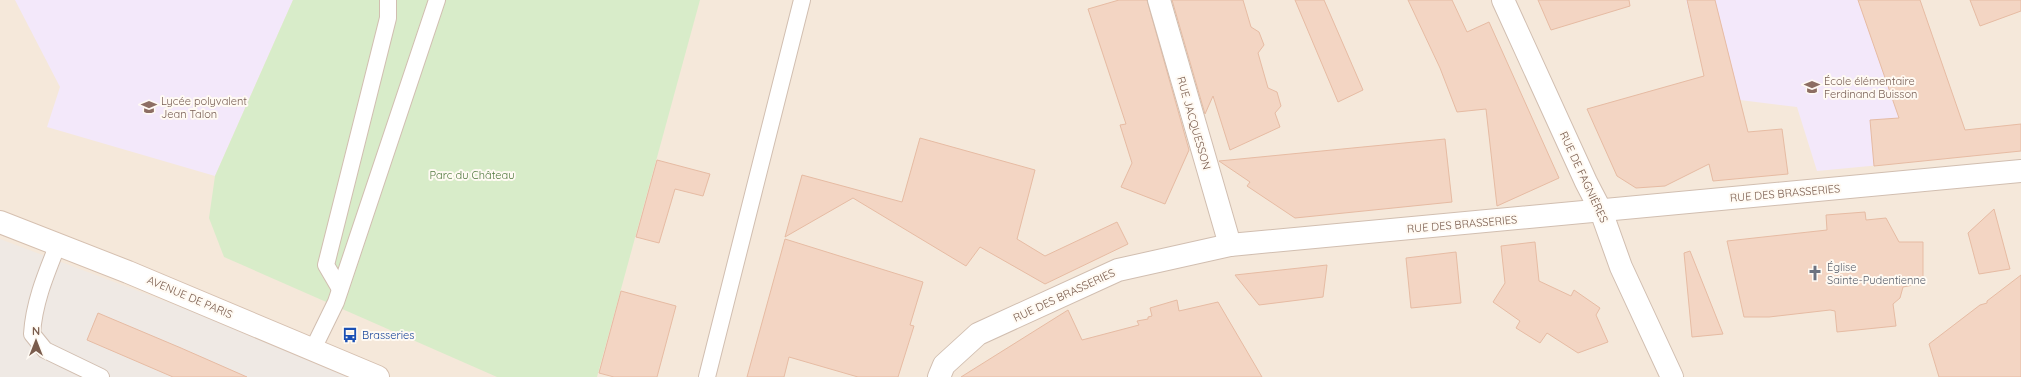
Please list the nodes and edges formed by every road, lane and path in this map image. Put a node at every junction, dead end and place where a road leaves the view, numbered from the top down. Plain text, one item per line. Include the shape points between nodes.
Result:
1 (388, 0) edge
2 (437, 0) edge
3 (802, 0) edge
4 (1159, 0) edge
5 (1503, 0) edge
6 (2021, 171) edge
7 (1601, 211) junction
8 (0, 222) edge
9 (58, 244) junction
10 (1230, 245) junction
11 (340, 289) junction
12 (313, 349) junction
13 (101, 377) edge
14 (378, 377) edge
15 (707, 377) edge
16 (939, 377) edge
17 (1672, 377) edge

1 - 11 lane via 388,18 326,265
2 - 11 lane
3 - 15 lane
4 - 10 street, RUE JACQUESSON
5 - 7 street, RUE DE FAGNIÈRES
6 - 7 street, RUE DES BRASSERIES
7 - 10 street, RUE DES BRASSERIES
7 - 17 street, RUE DE FAGNIÈRES via 1621,267
8 - 9 street, AVENUE DE PARIS
9 - 12 street, AVENUE DE PARIS
9 - 13 lane via 39,291 32,334 45,350
10 - 16 street, RUE DES BRASSERIES via 1118,270 978,334 944,365
11 - 12 lane via 331,314
12 - 14 street, AVENUE DE PARIS

